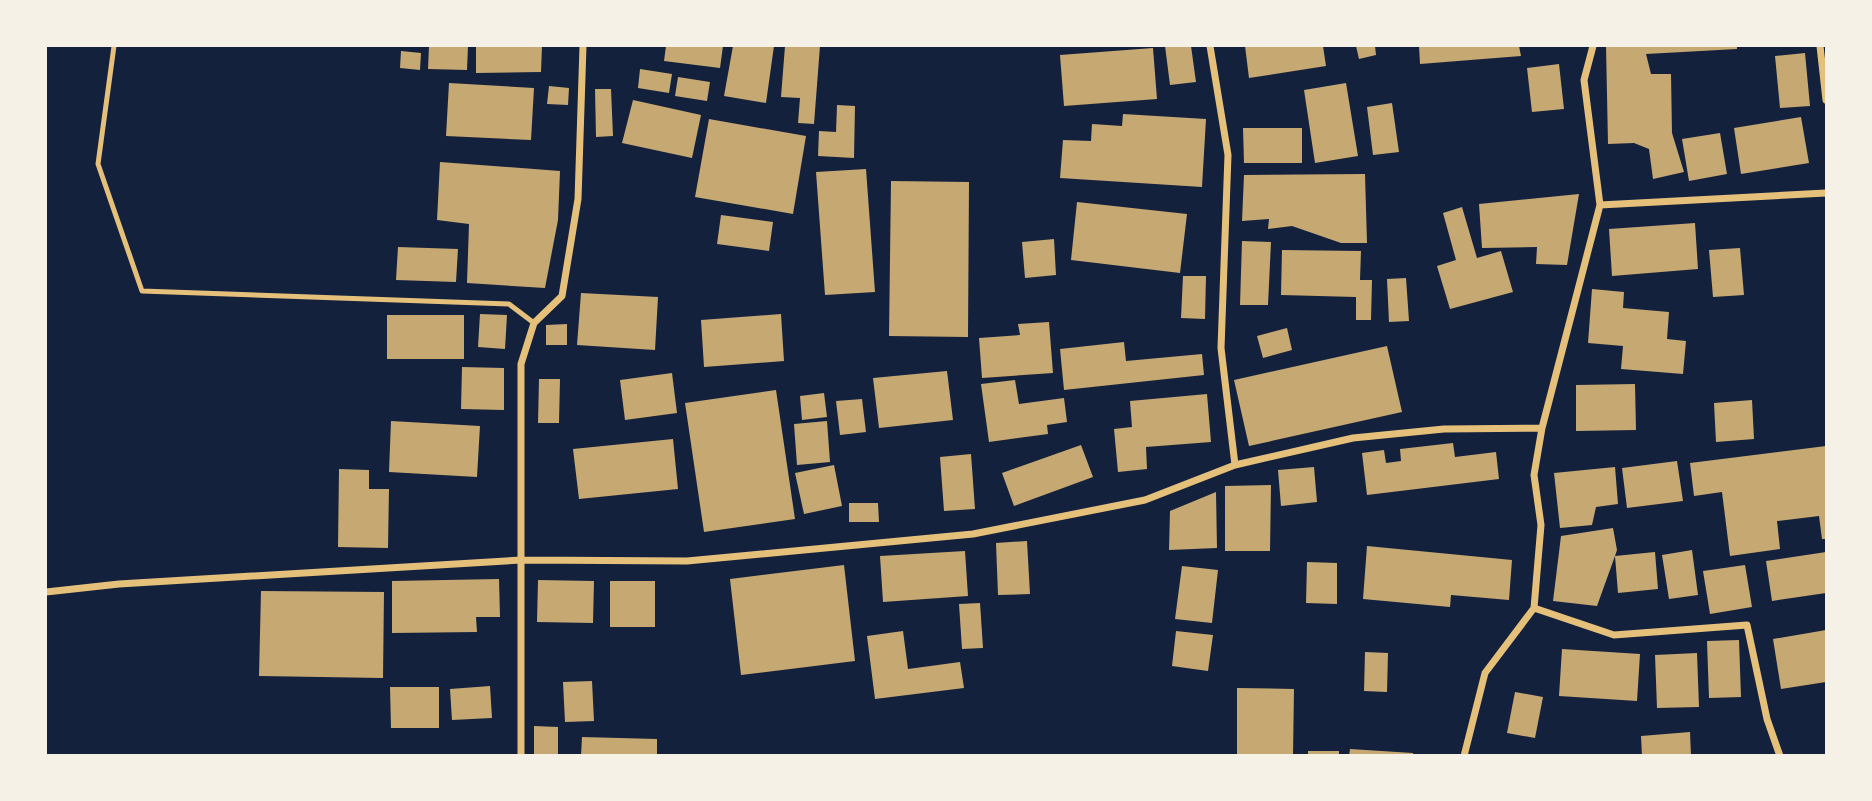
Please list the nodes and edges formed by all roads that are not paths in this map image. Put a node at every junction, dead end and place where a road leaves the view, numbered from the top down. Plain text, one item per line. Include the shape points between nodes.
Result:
1 (114, 46) edge
2 (583, 46) edge
3 (1210, 46) edge
4 (1593, 46) edge
5 (1820, 46) edge
6 (1826, 100) edge
7 (1826, 193) edge
8 (1600, 205) junction
9 (534, 323) junction
10 (1542, 428) junction
11 (1236, 466) junction
12 (522, 560) junction
13 (46, 592) edge
14 (1534, 608) junction
15 (521, 755) edge
16 (1464, 755) edge
17 (1780, 755) edge

1 - 9 lane via 98,164 142,290 509,304
2 - 9 street via 578,200 562,296
3 - 11 street via 1228,155 1221,348
4 - 8 street via 1584,80
5 - 6 street
7 - 8 street
8 - 10 street
9 - 12 street via 521,364
10 - 11 street via 1444,429 1353,438
10 - 14 street via 1534,475 1541,525
11 - 12 street via 1145,500 973,534 687,561
12 - 13 street
12 - 15 street
14 - 16 street via 1485,673
14 - 17 street via 1614,635 1746,625

